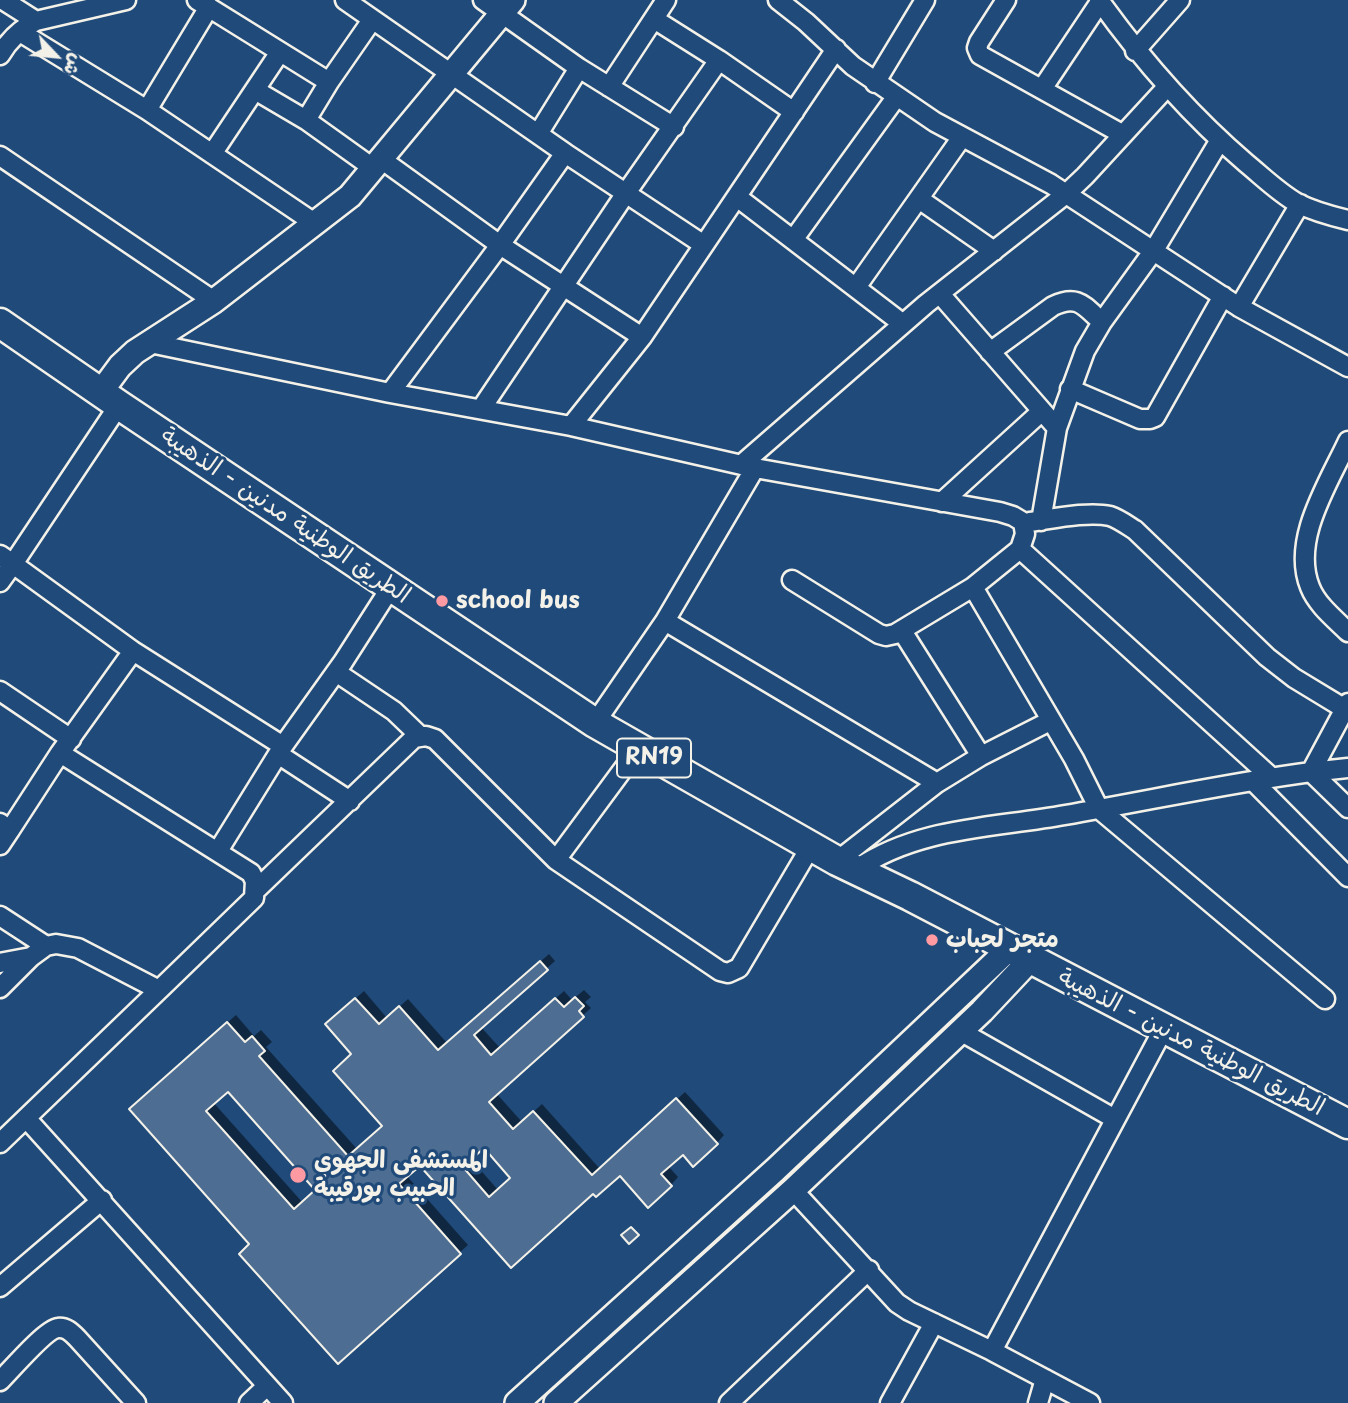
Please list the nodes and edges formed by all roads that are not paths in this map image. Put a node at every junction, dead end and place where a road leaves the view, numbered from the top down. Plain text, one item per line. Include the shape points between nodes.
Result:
1 (3, 0) edge
2 (126, 0) edge
3 (345, 0) edge
4 (483, 0) edge
5 (666, 0) edge
6 (925, 0) edge
7 (1006, 0) edge
8 (1180, 0) edge
9 (1099, 1) edge
10 (785, 2) edge
11 (203, 4) edge
12 (507, 7) edge
13 (654, 19) junction
14 (372, 20) junction
15 (36, 21) junction
16 (20, 32) junction
17 (836, 49) junction
18 (1135, 51) junction
19 (280, 52) junction
20 (0, 55) edge
21 (719, 60) junction
22 (579, 68) junction
23 (451, 74) junction
24 (329, 82) junction
25 (875, 83) junction
26 (609, 87) junction
27 (1167, 88) junction
28 (1042, 89) junction
29 (256, 90) junction
30 (897, 96) junction
31 (147, 110) junction
32 (793, 112) junction
33 (306, 120) junction
34 (674, 127) junction
35 (538, 134) junction
36 (1122, 134) junction
37 (962, 137) junction
38 (1220, 140) junction
39 (565, 153) junction
40 (212, 154) junction
41 (0, 156) edge
42 (377, 163) junction
43 (626, 193) junction
44 (1066, 194) junction
45 (737, 197) junction
46 (919, 199) junction
47 (1300, 204) junction
48 (1348, 220) edge
49 (316, 224) junction
50 (793, 240) junction
51 (500, 245) junction
52 (704, 245) junction
53 (1154, 250) junction
54 (994, 251) junction
55 (564, 286) junction
56 (857, 286) junction
57 (940, 294) junction
58 (1223, 296) junction
59 (214, 301) junction
60 (1239, 307) junction
61 (1102, 322) junction
62 (0, 323) edge
63 (903, 324) junction
64 (642, 337) junction
65 (150, 343) junction
66 (990, 352) junction
67 (1348, 367) edge
68 (1070, 389) junction
69 (390, 393) junction
70 (109, 399) junction
71 (481, 410) junction
72 (1042, 411) junction
73 (570, 426) junction
74 (1057, 428) junction
75 (1348, 441) edge
76 (748, 466) junction
77 (942, 502) junction
78 (1032, 522) junction
79 (1020, 549) junction
80 (6, 560) edge
81 (793, 580) dead end
82 (0, 582) edge
83 (391, 587) junction
84 (974, 587) junction
85 (664, 621) junction
86 (902, 631) junction
87 (1348, 632) edge
88 (133, 651) junction
89 (336, 672) junction
90 (0, 691) edge
91 (1347, 706) edge
92 (1050, 721) junction
93 (595, 723) junction
94 (420, 736) junction
95 (66, 746) junction
96 (638, 749) junction
97 (281, 750) junction
98 (981, 756) junction
99 (1348, 768) edge
100 (1311, 772) junction
101 (1271, 777) junction
102 (1253, 781) junction
103 (937, 783) junction
104 (350, 801) junction
105 (1348, 808) edge
106 (1099, 809) junction
107 (3, 833) edge
108 (811, 846) junction
109 (218, 851) junction
110 (556, 860) junction
111 (847, 865) junction
112 (1348, 877) edge
113 (256, 890) junction
114 (0, 916) edge
115 (38, 951) junction
116 (1020, 955) junction
117 (0, 963) edge
118 (0, 988) edge
119 (159, 990) junction
120 (1325, 999) dead end
121 (1164, 1028) junction
122 (960, 1031) junction
123 (26, 1118) junction
124 (1115, 1119) junction
125 (1348, 1124) edge
126 (0, 1143) edge
127 (793, 1190) junction
128 (102, 1200) junction
129 (869, 1270) junction
130 (0, 1287) edge
131 (934, 1323) junction
132 (992, 1351) junction
133 (1045, 1379) junction
134 (0, 1381) edge
135 (267, 1386) junction
136 (526, 1400) edge
137 (136, 1403) edge
138 (249, 1403) edge
139 (283, 1403) edge
140 (556, 1403) edge
141 (729, 1403) edge
142 (890, 1403) edge
143 (1038, 1403) edge
144 (1090, 1403) edge

1 - 15 street
2 - 15 street
3 - 14 street
4 - 12 street
5 - 13 street
6 - 25 street
7 - 28 street via 979,42 978,52
8 - 18 street
9 - 18 street
9 - 28 street
10 - 17 street
11 - 19 street
11 - 31 street
12 - 22 street
12 - 23 street
13 - 21 street
13 - 26 street
14 - 23 street
14 - 24 street
15 - 16 street
16 - 20 street
16 - 31 street
17 - 25 street
17 - 32 street
18 - 27 street
19 - 24 street
19 - 29 street
21 - 32 street
21 - 34 street
22 - 26 street
22 - 35 street
23 - 35 street
23 - 42 street
24 - 33 street
25 - 30 street
26 - 34 street
27 - 36 street
27 - 38 street
28 - 36 street
29 - 33 street
29 - 40 street
30 - 37 street
30 - 50 street
31 - 40 street
32 - 45 street
33 - 42 street
34 - 43 street
35 - 39 street
36 - 44 street
37 - 44 street
37 - 46 street
38 - 47 street
38 - 53 street
39 - 43 street
39 - 51 street
40 - 49 street
41 - 59 street
42 - 49 street via 350,196
42 - 51 street
43 - 52 street
43 - 55 street
44 - 53 street
44 - 54 street
45 - 50 street
45 - 52 street
46 - 54 street
46 - 56 street
47 - 48 street
47 - 60 street
49 - 59 street
50 - 56 street
51 - 55 street
51 - 69 street
52 - 64 street
53 - 58 street
53 - 61 street
54 - 57 street
55 - 64 street
55 - 71 street
56 - 63 street
57 - 63 street
57 - 66 street
58 - 60 street
58 - 68 street via 1154,417 1140,419
59 - 65 street
60 - 67 street
61 - 66 street via 1080,303 1063,301
61 - 68 street
62 - 70 main road, الطريق الوطنية مدنين - الذهيبة / RN19
63 - 76 street
64 - 73 street
65 - 69 street
65 - 70 street via 120,366
66 - 72 street
68 - 74 street
69 - 71 street
70 - 80 street
70 - 83 main road, الطريق الوطنية مدنين - الذهيبة / RN19
71 - 73 street
72 - 74 street
72 - 77 street
73 - 76 street
74 - 78 street
75 - 87 street via 1308,528 1304,556 1310,589
76 - 77 street
76 - 85 street
77 - 78 street
78 - 79 street
78 - 91 street via 1107,516 1128,525 1267,657 1294,678
79 - 84 street
79 - 101 street
80 - 82 street
80 - 88 street
81 - 86 street via 879,634
83 - 89 street
83 - 93 main road, الطريق الوطنية مدنين - الذهيبة / RN19
84 - 86 street
84 - 92 street
85 - 93 street
85 - 103 street
86 - 98 street
88 - 95 street
88 - 97 street
89 - 94 street via 394,711
89 - 97 street
90 - 95 street
91 - 100 street
92 - 98 street
92 - 106 street
93 - 96 main road, الطريق الوطنية مدنين - الذهيبة / RN19
94 - 104 street
94 - 110 street via 435,739
95 - 107 street
95 - 109 street via 153,812
96 - 108 main road, الطريق الوطنية مدنين - الذهيبة / RN19
96 - 110 street
97 - 104 street
97 - 109 street
98 - 103 street
99 - 100 street
100 - 101 street
100 - 105 street
101 - 102 street
102 - 106 street
102 - 112 street
103 - 111 street
104 - 113 street
106 - 111 street via 946,833
106 - 120 street
108 - 110 street via 738,968 728,973
108 - 111 main road, الطريق الوطنية مدنين - الذهيبة / RN19
109 - 113 street via 251,873
111 - 116 main road, الطريق الوطنية مدنين - الذهيبة / RN19
113 - 119 street via 249,905
114 - 115 street
115 - 117 street
115 - 118 street
115 - 119 street via 56,944 78,948
116 - 121 main road, الطريق الوطنية مدنين - الذهيبة / RN19
116 - 122 street
116 - 136 street via 764,1179
119 - 123 street
121 - 124 street
121 - 125 main road, الطريق الوطنية مدنين - الذهيبة / RN19
122 - 124 street
122 - 127 street
123 - 126 street
123 - 128 street
124 - 132 street
127 - 129 street
127 - 140 street
128 - 130 street
128 - 135 street
129 - 131 street via 897,1303
129 - 141 street
131 - 132 street
131 - 142 street
132 - 133 street
133 - 143 street
133 - 144 street
134 - 137 street via 49,1331 61,1328 77,1338
135 - 138 street
135 - 139 street

